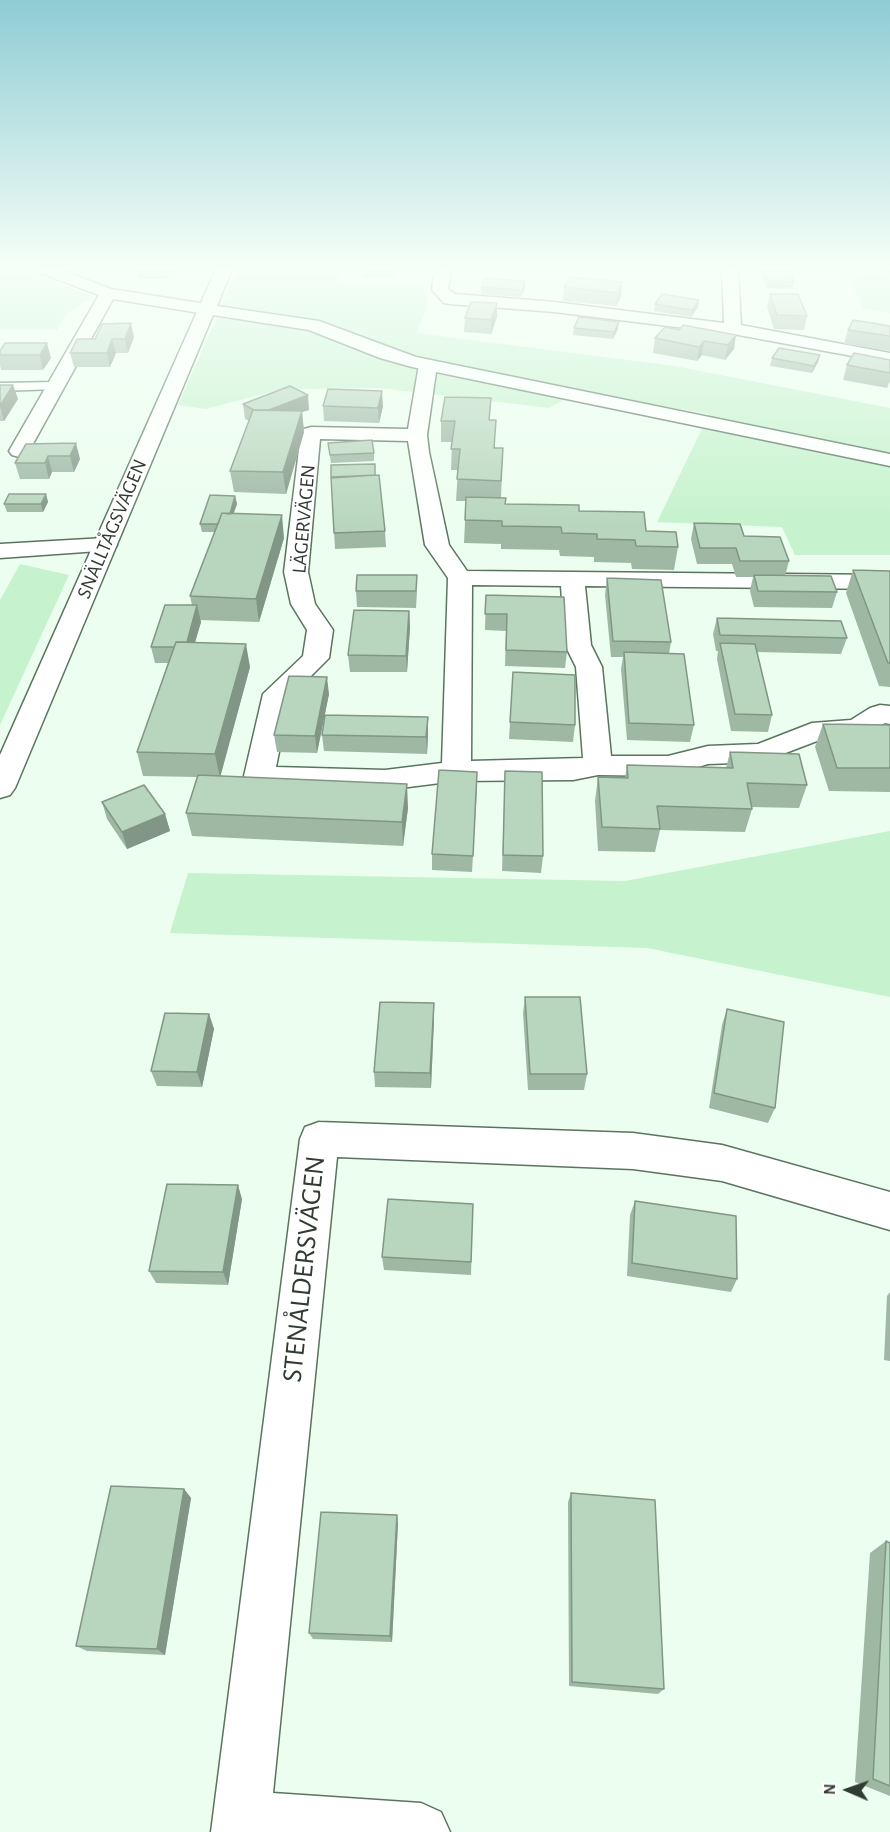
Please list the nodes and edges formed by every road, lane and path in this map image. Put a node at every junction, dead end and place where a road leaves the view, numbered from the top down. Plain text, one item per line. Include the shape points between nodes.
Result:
1 (72, 354) edge
2 (187, 354) edge
3 (389, 354) edge
4 (871, 354) edge
5 (890, 358) edge
6 (428, 365) junction
7 (53, 386) junction
8 (0, 387) edge
9 (417, 435) junction
10 (19, 451) edge
11 (890, 460) edge
12 (105, 545) junction
13 (0, 551) edge
14 (460, 578) junction
15 (572, 579) junction
16 (890, 582) edge
17 (890, 715) edge
18 (598, 765) junction
19 (456, 771) junction
20 (0, 788) edge
21 (890, 1211) edge
22 (241, 1826) edge
23 (421, 1832) edge

1 - 7 street
2 - 12 street, SNÄLLTÅGSVÄGEN
3 - 6 street
4 - 5 street
6 - 9 street
6 - 11 street
7 - 8 lane
7 - 10 street
9 - 14 street via 437,544
9 - 19 street, LÄGERVÄGEN via 311,433 296,572 303,604 320,630 316,658 278,694 259,776 385,780
12 - 13 street
12 - 20 street, SNÄLLTÅGSVÄGEN
14 - 15 street
14 - 19 street
15 - 16 street
15 - 18 street via 578,645 589,667
17 - 18 street, LÄGERVÄGEN via 880,714 857,728 812,732 762,753 708,755 668,766
18 - 19 street, LÄGERVÄGEN via 573,770
21 - 22 street, STENÅLDERSVÄGEN via 722,1163 633,1151 319,1139
22 - 23 street

